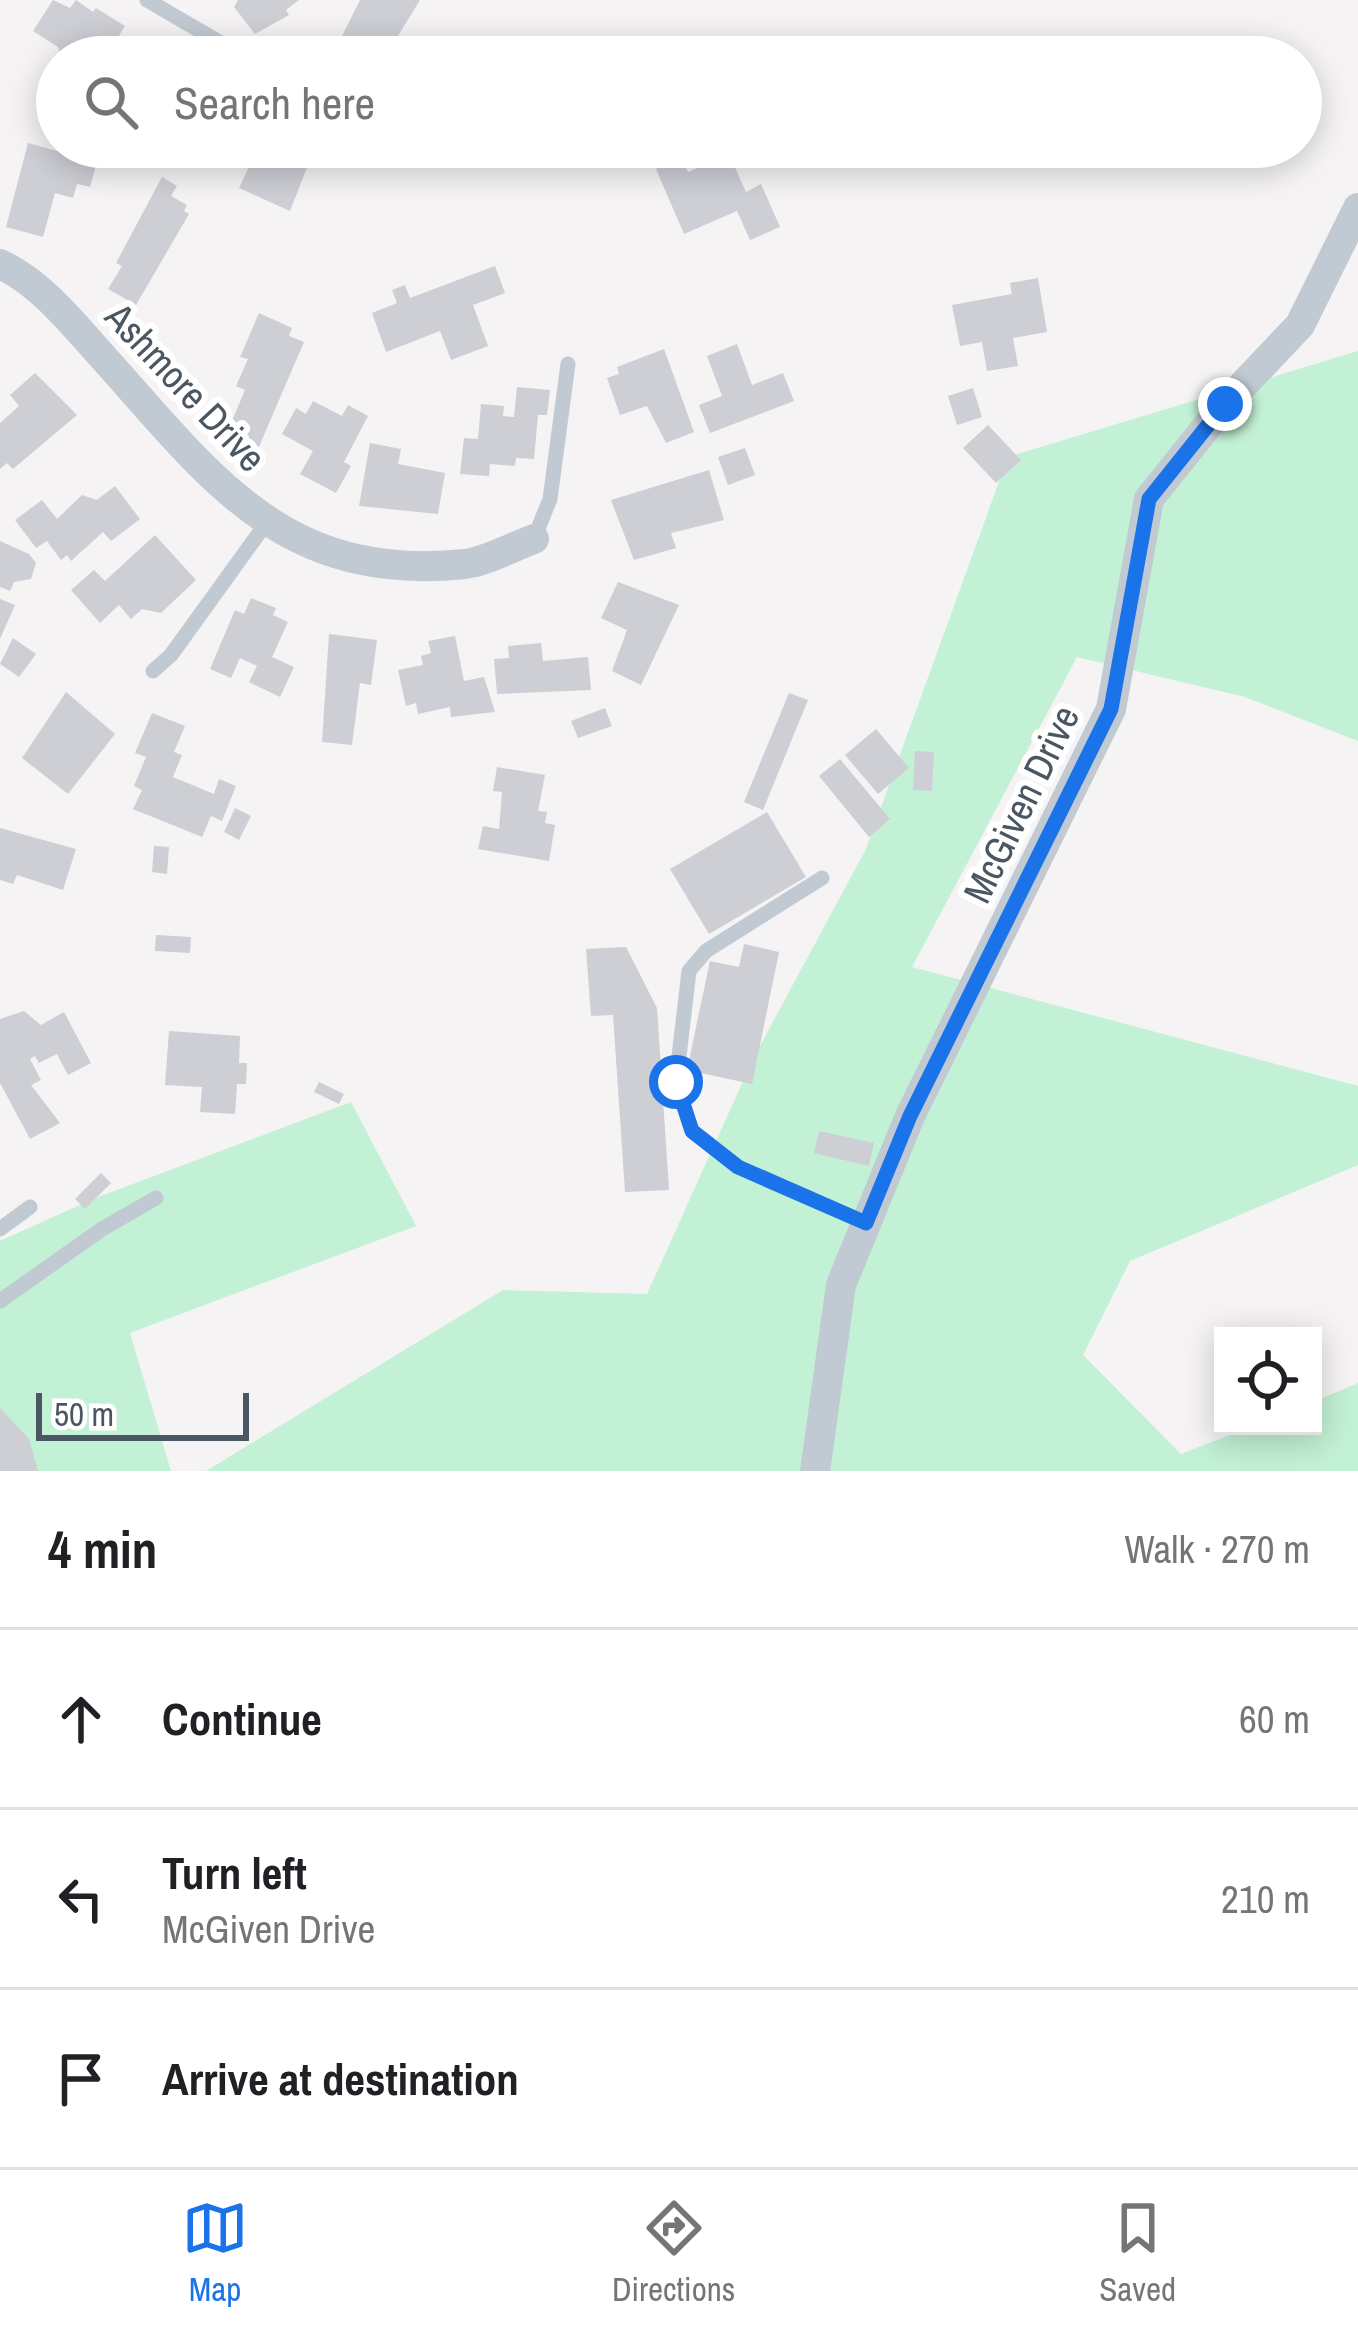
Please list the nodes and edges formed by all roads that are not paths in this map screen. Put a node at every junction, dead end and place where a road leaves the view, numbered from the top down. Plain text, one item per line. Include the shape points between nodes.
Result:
1 (147, 0) edge
2 (209, 36) edge
3 (1358, 208) edge
4 (0, 264) edge
5 (568, 364) dead end
6 (266, 522) junction
7 (534, 539) joint
8 (153, 671) dead end
9 (822, 878) dead end
10 (157, 1198) dead end
11 (30, 1207) dead end
12 (866, 1223) junction
13 (0, 1229) edge
14 (0, 1301) edge
15 (814, 1471) edge

1 - 2 lane
3 - 12 street, McGiven Drive via 1300,325 1149,499 1111,709 910,1116
4 - 6 street, Ashmore Drive via 38,289 212,478
5 - 7 lane via 550,499
6 - 7 street, Ashmore Drive via 304,544 389,562 468,564
6 - 8 lane
9 - 12 lane via 706,951 689,971 676,1082 692,1131 738,1167
10 - 14 lane
11 - 13 lane
12 - 15 street, McGiven Drive via 841,1285

